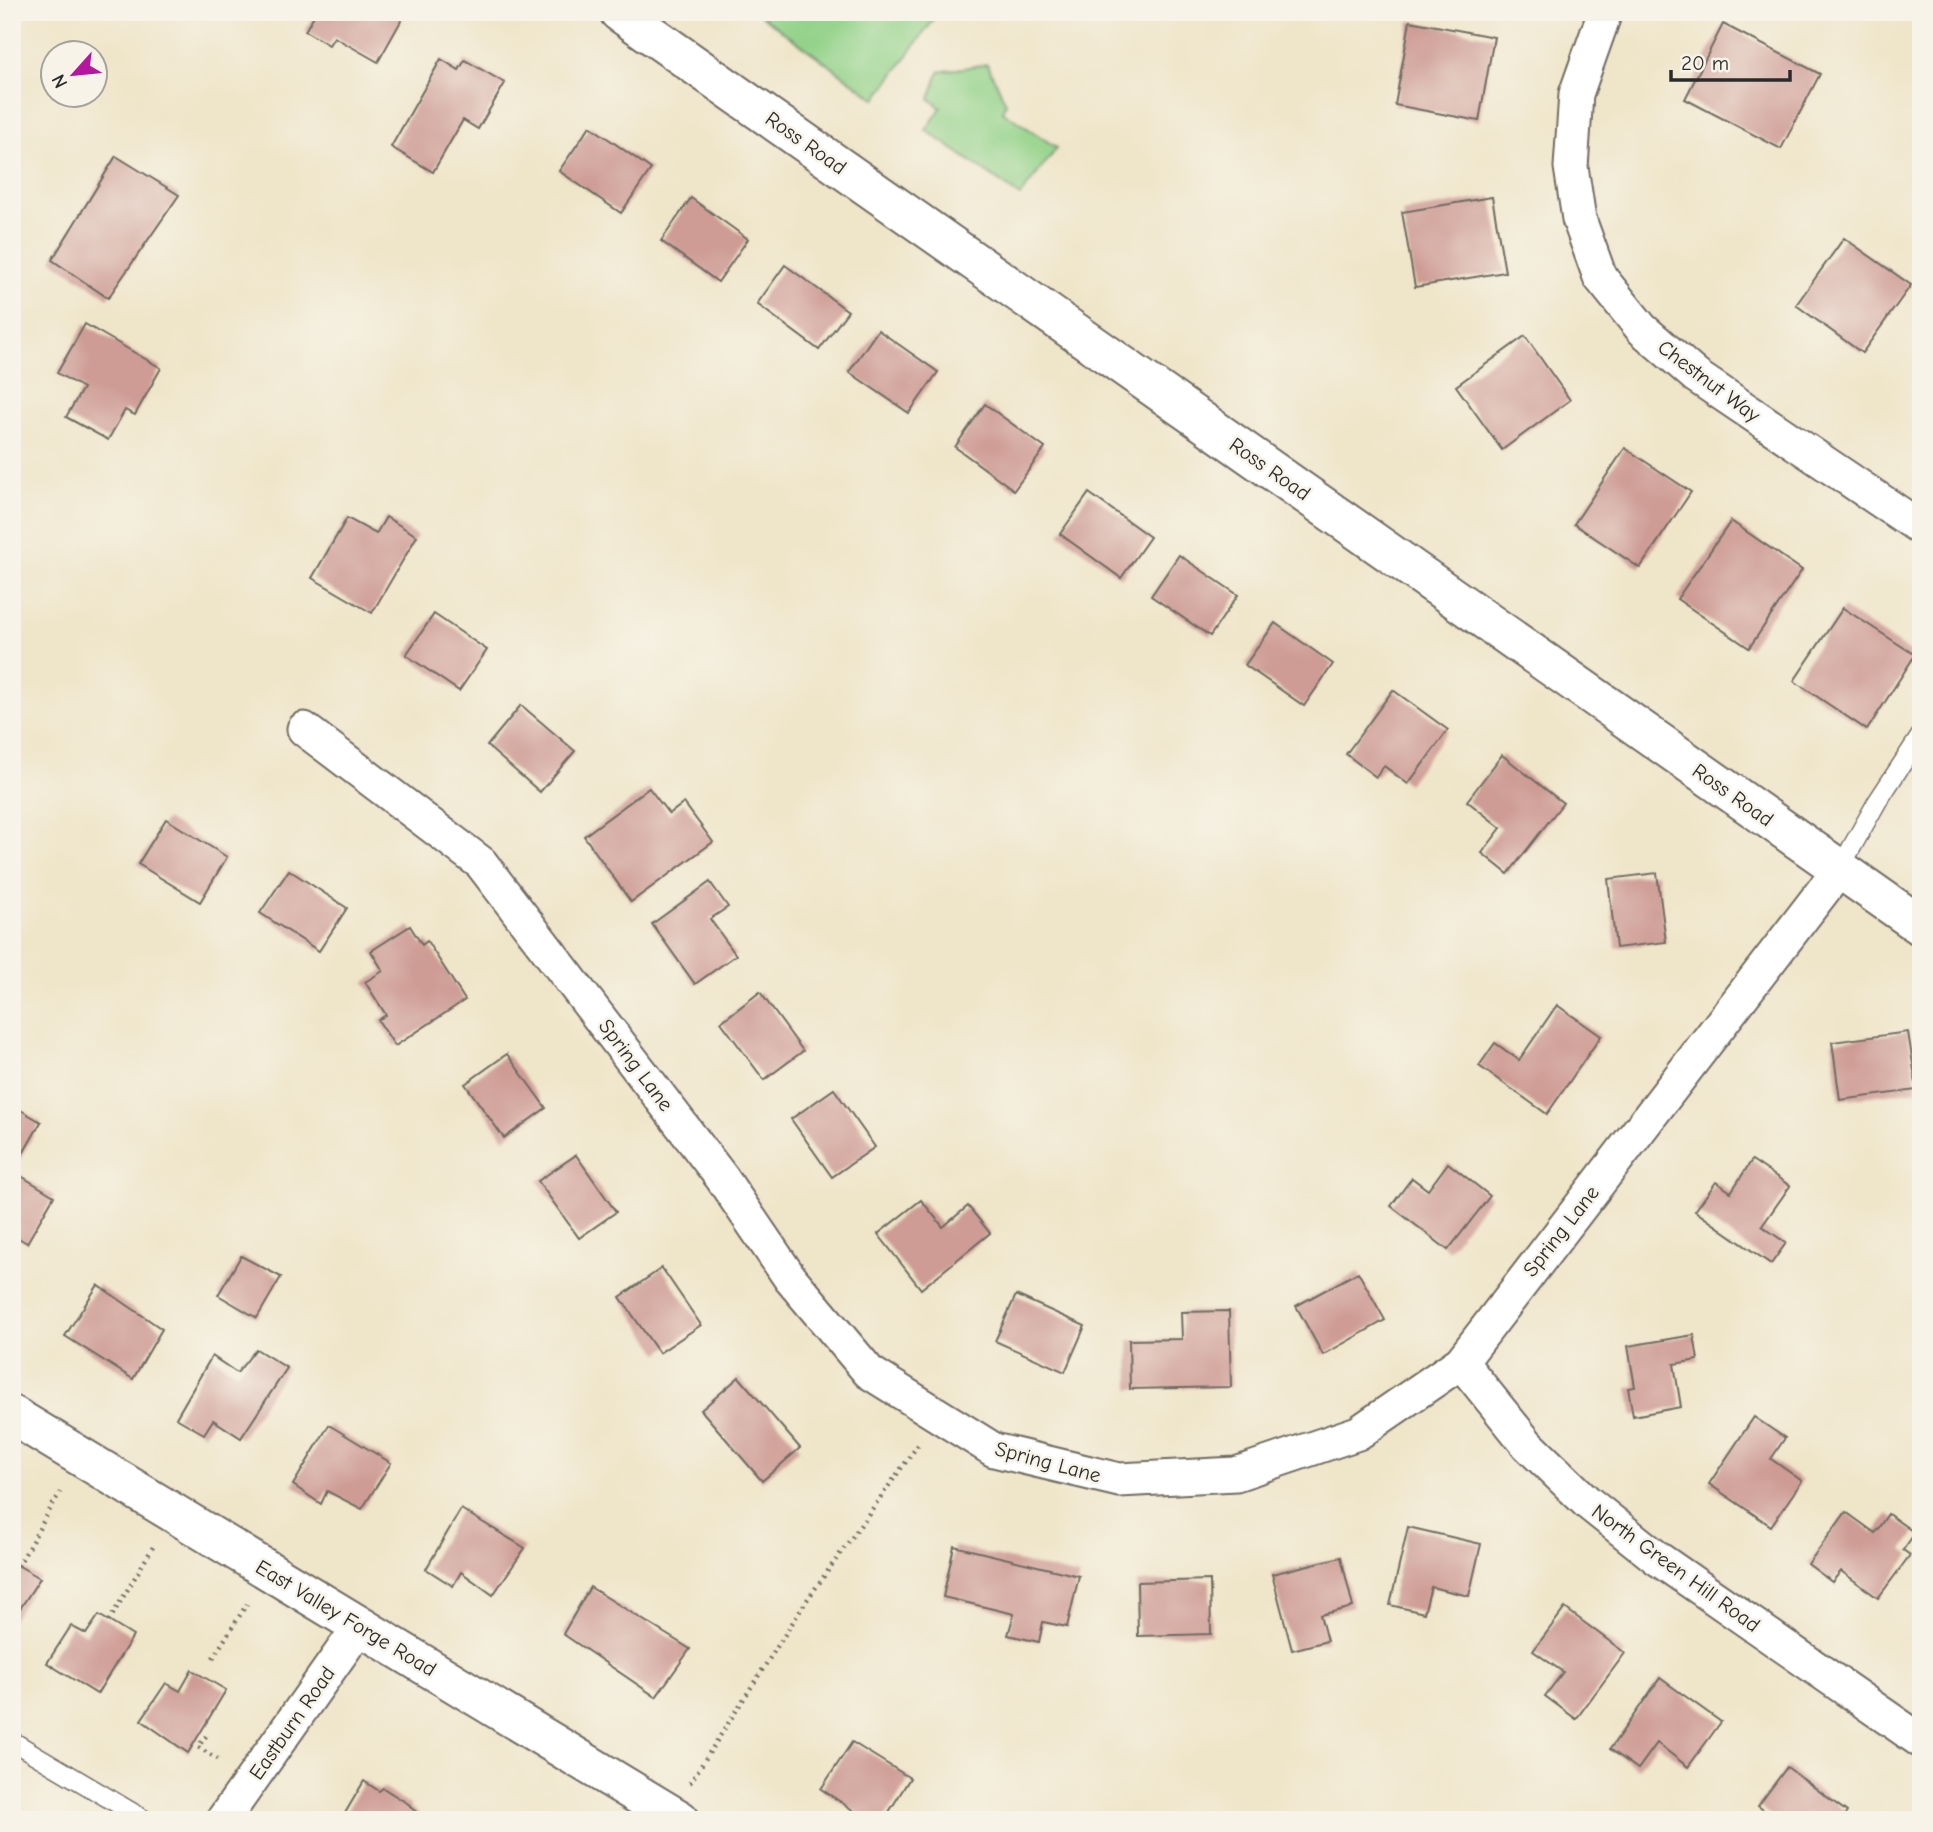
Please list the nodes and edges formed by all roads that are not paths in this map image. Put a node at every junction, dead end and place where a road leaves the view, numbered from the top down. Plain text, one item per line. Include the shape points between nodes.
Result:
1 (619, 12) edge
2 (1605, 12) edge
3 (1921, 528) edge
4 (304, 729) dead end
5 (1921, 735) edge
6 (1839, 870) junction
7 (1921, 926) edge
8 (1461, 1362) junction
9 (12, 1415) edge
10 (360, 1626) junction
11 (12, 1741) edge
12 (1921, 1741) edge
13 (682, 1807) edge
14 (145, 1820) edge
15 (223, 1820) edge

1 - 6 street, Ross Road
2 - 3 street, Chestnut Way via 1576,94 1571,167 1579,219 1600,277 1642,329 1696,376
4 - 8 street, Spring Lane via 481,863 722,1178 790,1278 869,1372 994,1450 1119,1480 1236,1474 1357,1433
5 - 6 lane
6 - 7 street, Ross Road
6 - 8 street, Spring Lane
8 - 12 street, North Green Hill Road via 1527,1444 1587,1502 1663,1562
9 - 10 street, East Valley Forge Road
10 - 13 street, East Valley Forge Road
10 - 15 street, Eastburn Road
11 - 14 lane

